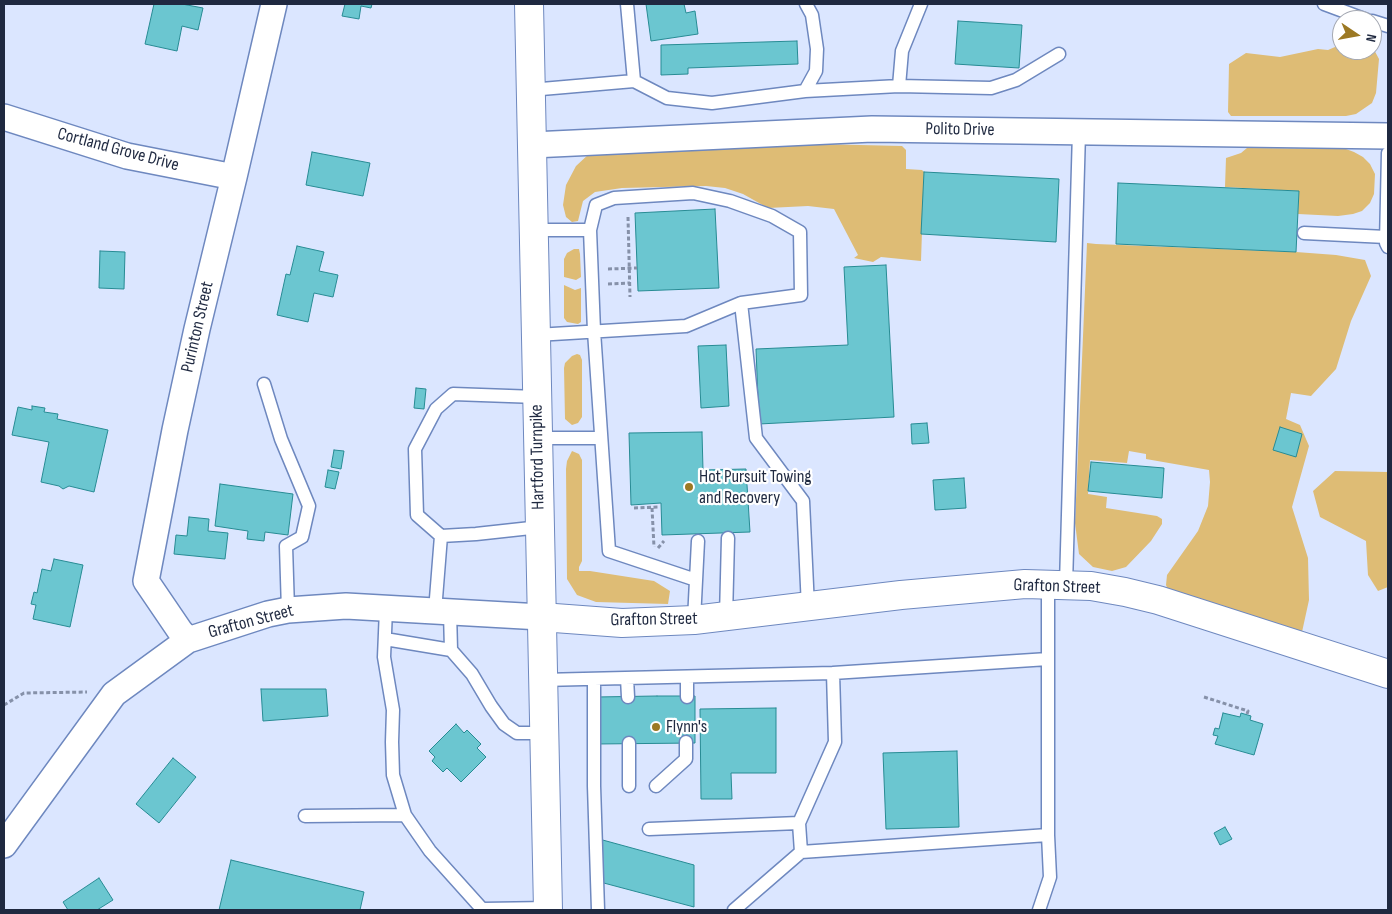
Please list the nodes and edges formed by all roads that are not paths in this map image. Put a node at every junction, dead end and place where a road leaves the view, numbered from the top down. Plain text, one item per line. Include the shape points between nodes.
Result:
1 (274, 4) edge
2 (528, 4) edge
3 (627, 4) edge
4 (806, 4) edge
5 (921, 4) edge
6 (1324, 4) edge
7 (1340, 10) edge
8 (1059, 54) dead end
9 (634, 82) junction
10 (900, 86) junction
11 (530, 90) junction
12 (804, 91) junction
13 (4, 117) edge
14 (1079, 132) junction
15 (1388, 136) edge
16 (532, 145) junction
17 (1388, 154) edge
18 (234, 177) junction
19 (534, 230) junction
20 (590, 230) junction
21 (1304, 233) dead end
22 (1387, 242) edge
23 (741, 303) junction
24 (594, 331) junction
25 (536, 335) junction
26 (264, 384) dead end
27 (537, 397) junction
28 (538, 438) junction
29 (602, 438) junction
30 (540, 527) junction
31 (441, 536) junction
32 (728, 538) dead end
33 (698, 541) dead end
34 (696, 580) junction
35 (1057, 584) junction
36 (808, 607) junction
37 (386, 609) junction
38 (288, 610) junction
39 (442, 612) junction
40 (541, 617) junction
41 (726, 617) junction
42 (694, 620) junction
43 (385, 639) junction
44 (188, 640) junction
45 (451, 650) junction
46 (1048, 659) junction
47 (833, 673) junction
48 (1388, 674) edge
49 (687, 677) junction
50 (628, 678) junction
51 (594, 679) junction
52 (542, 680) junction
53 (628, 697) dead end
54 (687, 697) dead end
55 (544, 733) junction
56 (686, 742) dead end
57 (629, 743) dead end
58 (629, 786) dead end
59 (656, 786) dead end
60 (405, 815) junction
61 (305, 816) dead end
62 (799, 823) junction
63 (649, 829) dead end
64 (1048, 836) junction
65 (4, 845) edge
66 (801, 852) junction
67 (548, 909) edge
68 (483, 910) edge
69 (598, 910) edge
70 (734, 910) edge
71 (1039, 910) edge

1 - 18 street, Purinton Street
2 - 11 main road, Hartford Turnpike
3 - 9 lane
4 - 12 lane via 812,15 817,49 816,71
5 - 10 lane via 902,51
6 - 7 lane
8 - 10 lane via 1016,80 991,88
9 - 11 lane
9 - 12 lane via 667,98 712,103
10 - 12 lane
11 - 16 main road, Hartford Turnpike
13 - 18 street, Cortland Grove Drive via 127,156
14 - 15 street, Polito Drive
14 - 16 street, Polito Drive via 872,129
14 - 35 lane
16 - 19 main road, Hartford Turnpike
17 - 22 lane
18 - 44 street, Purinton Street via 177,420 146,581
19 - 20 lane
19 - 25 main road, Hartford Turnpike
20 - 23 lane via 596,205 614,198 693,193 730,201 772,216 800,232 801,295
20 - 24 lane
21 - 22 lane
23 - 24 lane via 686,326
23 - 36 lane via 756,438 804,501
24 - 25 lane
24 - 29 lane
25 - 27 main road, Hartford Turnpike
26 - 38 lane via 281,438 309,506 302,537 286,546
27 - 28 main road, Hartford Turnpike
27 - 31 lane via 453,394 436,409 415,449 417,515
28 - 29 lane
28 - 30 main road, Hartford Turnpike
29 - 34 lane via 609,551
30 - 31 lane
30 - 40 main road, Hartford Turnpike
31 - 39 lane
32 - 41 lane
33 - 34 lane
34 - 42 lane
35 - 36 main road, Grafton Street via 1025,584
35 - 46 lane
35 - 48 main road, Grafton Street via 1100,587 1158,600
36 - 41 main road, Grafton Street
37 - 38 street, Grafton Street via 346,606
37 - 39 street, Grafton Street
37 - 43 lane
38 - 44 street, Grafton Street
39 - 40 street, Grafton Street
39 - 45 lane
40 - 42 main road, Grafton Street via 622,622
40 - 52 main road, Hartford Turnpike
41 - 42 main road, Grafton Street
43 - 45 lane
43 - 60 lane via 384,657 393,710 393,775
44 - 65 street, Grafton Street via 114,694
45 - 55 lane via 472,674 504,724 517,733
46 - 47 lane
46 - 64 lane
47 - 49 lane
47 - 62 lane via 835,742
49 - 50 lane
49 - 54 lane
50 - 51 lane
50 - 53 lane
51 - 52 lane
51 - 69 lane
52 - 55 main road, Hartford Turnpike
55 - 67 main road, Hartford Turnpike
56 - 59 lane via 686,759
57 - 58 lane
60 - 61 lane
60 - 68 lane via 430,852
62 - 63 lane
62 - 66 lane
64 - 66 lane
64 - 71 lane via 1050,877
66 - 70 lane
67 - 68 lane

